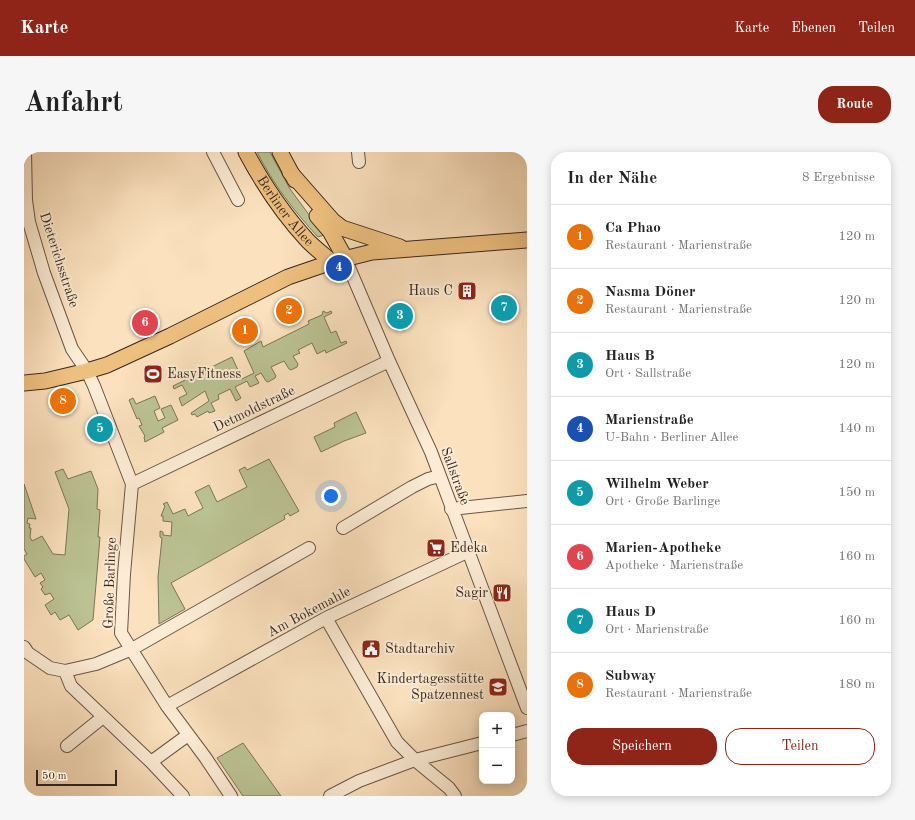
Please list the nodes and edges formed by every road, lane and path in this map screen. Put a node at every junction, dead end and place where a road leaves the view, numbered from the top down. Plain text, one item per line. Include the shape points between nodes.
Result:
1 (25, 152) edge
2 (213, 152) edge
3 (246, 152) edge
4 (280, 152) edge
5 (24, 167) edge
6 (290, 172) junction
7 (238, 200) dead end
8 (527, 240) edge
9 (406, 249) junction
10 (338, 260) junction
11 (352, 277) joint
12 (389, 361) junction
13 (87, 371) junction
14 (24, 383) edge
15 (440, 476) junction
16 (132, 484) junction
17 (527, 501) edge
18 (451, 509) junction
19 (343, 528) dead end
20 (308, 548) dead end
21 (467, 552) junction
22 (326, 618) junction
23 (24, 647) edge
24 (132, 649) junction
25 (65, 671) junction
26 (167, 706) junction
27 (527, 708) edge
28 (103, 717) junction
29 (527, 731) edge
30 (515, 734) edge
31 (188, 735) junction
32 (479, 744) edge
33 (67, 746) dead end
34 (415, 760) junction
35 (151, 762) junction
36 (183, 796) edge
37 (231, 796) edge
38 (330, 796) edge
39 (455, 796) edge

1 - 5 street, Dieterichsstraße
2 - 7 street
3 - 10 main road, Berliner Allee via 258,176 295,227 310,243
4 - 6 main road, Berliner Allee
5 - 13 street, Dieterichsstraße via 29,222 44,274 72,349
6 - 9 main road via 342,228
6 - 10 main road, Berliner Allee via 313,212 332,236
8 - 9 main road
9 - 10 main road via 372,252
10 - 11 street, Berliner Allee
10 - 13 main road via 288,277 170,336 107,365
11 - 12 street, Sallstraße
12 - 15 street, Sallstraße
12 - 16 street, Detmoldstraße
13 - 14 main road
13 - 16 street, Große Barlinge
15 - 18 street, Sallstraße
15 - 19 street via 412,487
16 - 24 street, Große Barlinge via 121,633
17 - 18 street
18 - 21 street, Sallstraße
20 - 24 street
21 - 22 street, Am Bokemahle
21 - 27 street, Sallstraße
22 - 26 street, Am Bokemahle
22 - 34 street via 398,742
23 - 25 street via 28,653 50,668
24 - 25 street via 96,664
24 - 26 street, Große Barlinge
25 - 28 street via 71,686
26 - 31 street, Große Barlinge
28 - 33 street
28 - 35 street
29 - 30 street
31 - 35 street
31 - 37 street, Große Barlinge
32 - 34 street
34 - 38 street via 359,781
34 - 39 street
35 - 36 street

